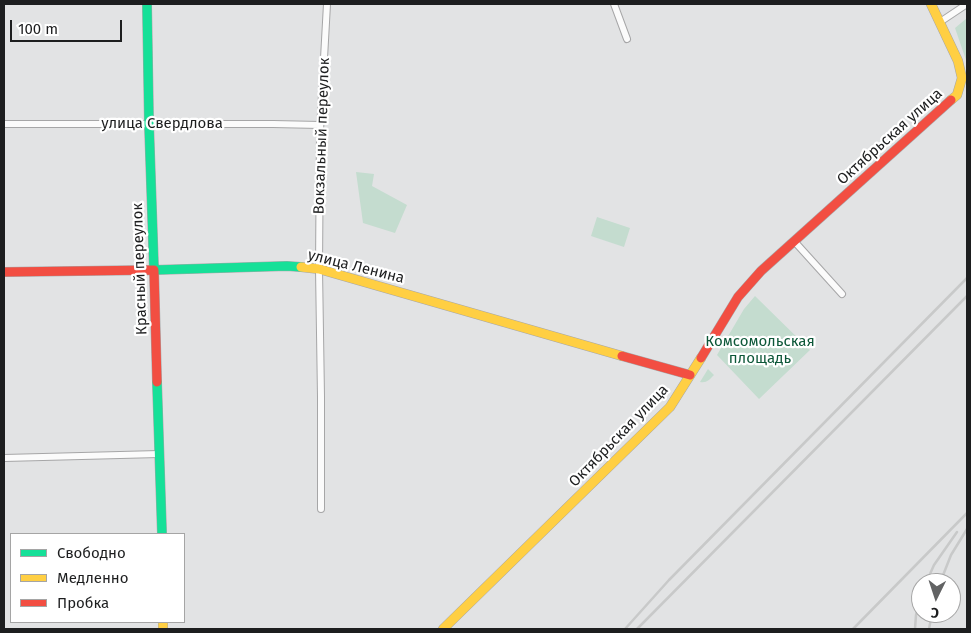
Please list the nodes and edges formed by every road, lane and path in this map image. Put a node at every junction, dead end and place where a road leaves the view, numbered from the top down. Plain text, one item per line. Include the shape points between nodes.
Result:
1 (147, 4) edge
2 (327, 4) edge
3 (614, 4) edge
4 (931, 4) edge
5 (967, 4) edge
6 (940, 22) junction
7 (627, 39) dead end
8 (4, 124) edge
9 (148, 124) junction
10 (320, 125) junction
11 (794, 241) junction
12 (319, 269) junction
13 (154, 270) junction
14 (4, 272) edge
15 (842, 294) dead end
16 (690, 375) junction
17 (159, 454) junction
18 (4, 458) edge
19 (321, 509) dead end
20 (162, 533) edge
21 (443, 629) edge

1 - 9 main road, Красный переулок
2 - 10 street, Вокзальный переулок
3 - 7 street
4 - 6 main road
5 - 6 street
6 - 11 main road, Октябрьская улица via 962,78 957,95
8 - 9 street, улица Свердлова
9 - 10 street, улица Свердлова
9 - 13 main road, Красный переулок
10 - 12 street, Вокзальный переулок
11 - 15 street
11 - 16 main road, Октябрьская улица via 738,297
12 - 13 main road, улица Ленина via 287,266
12 - 16 main road, улица Ленина
12 - 19 street, Вокзальный переулок
13 - 14 main road, улица Ленина
13 - 17 main road, Красный переулок
16 - 21 main road, Октябрьская улица via 670,408
17 - 18 street
17 - 20 main road, Красный переулок

